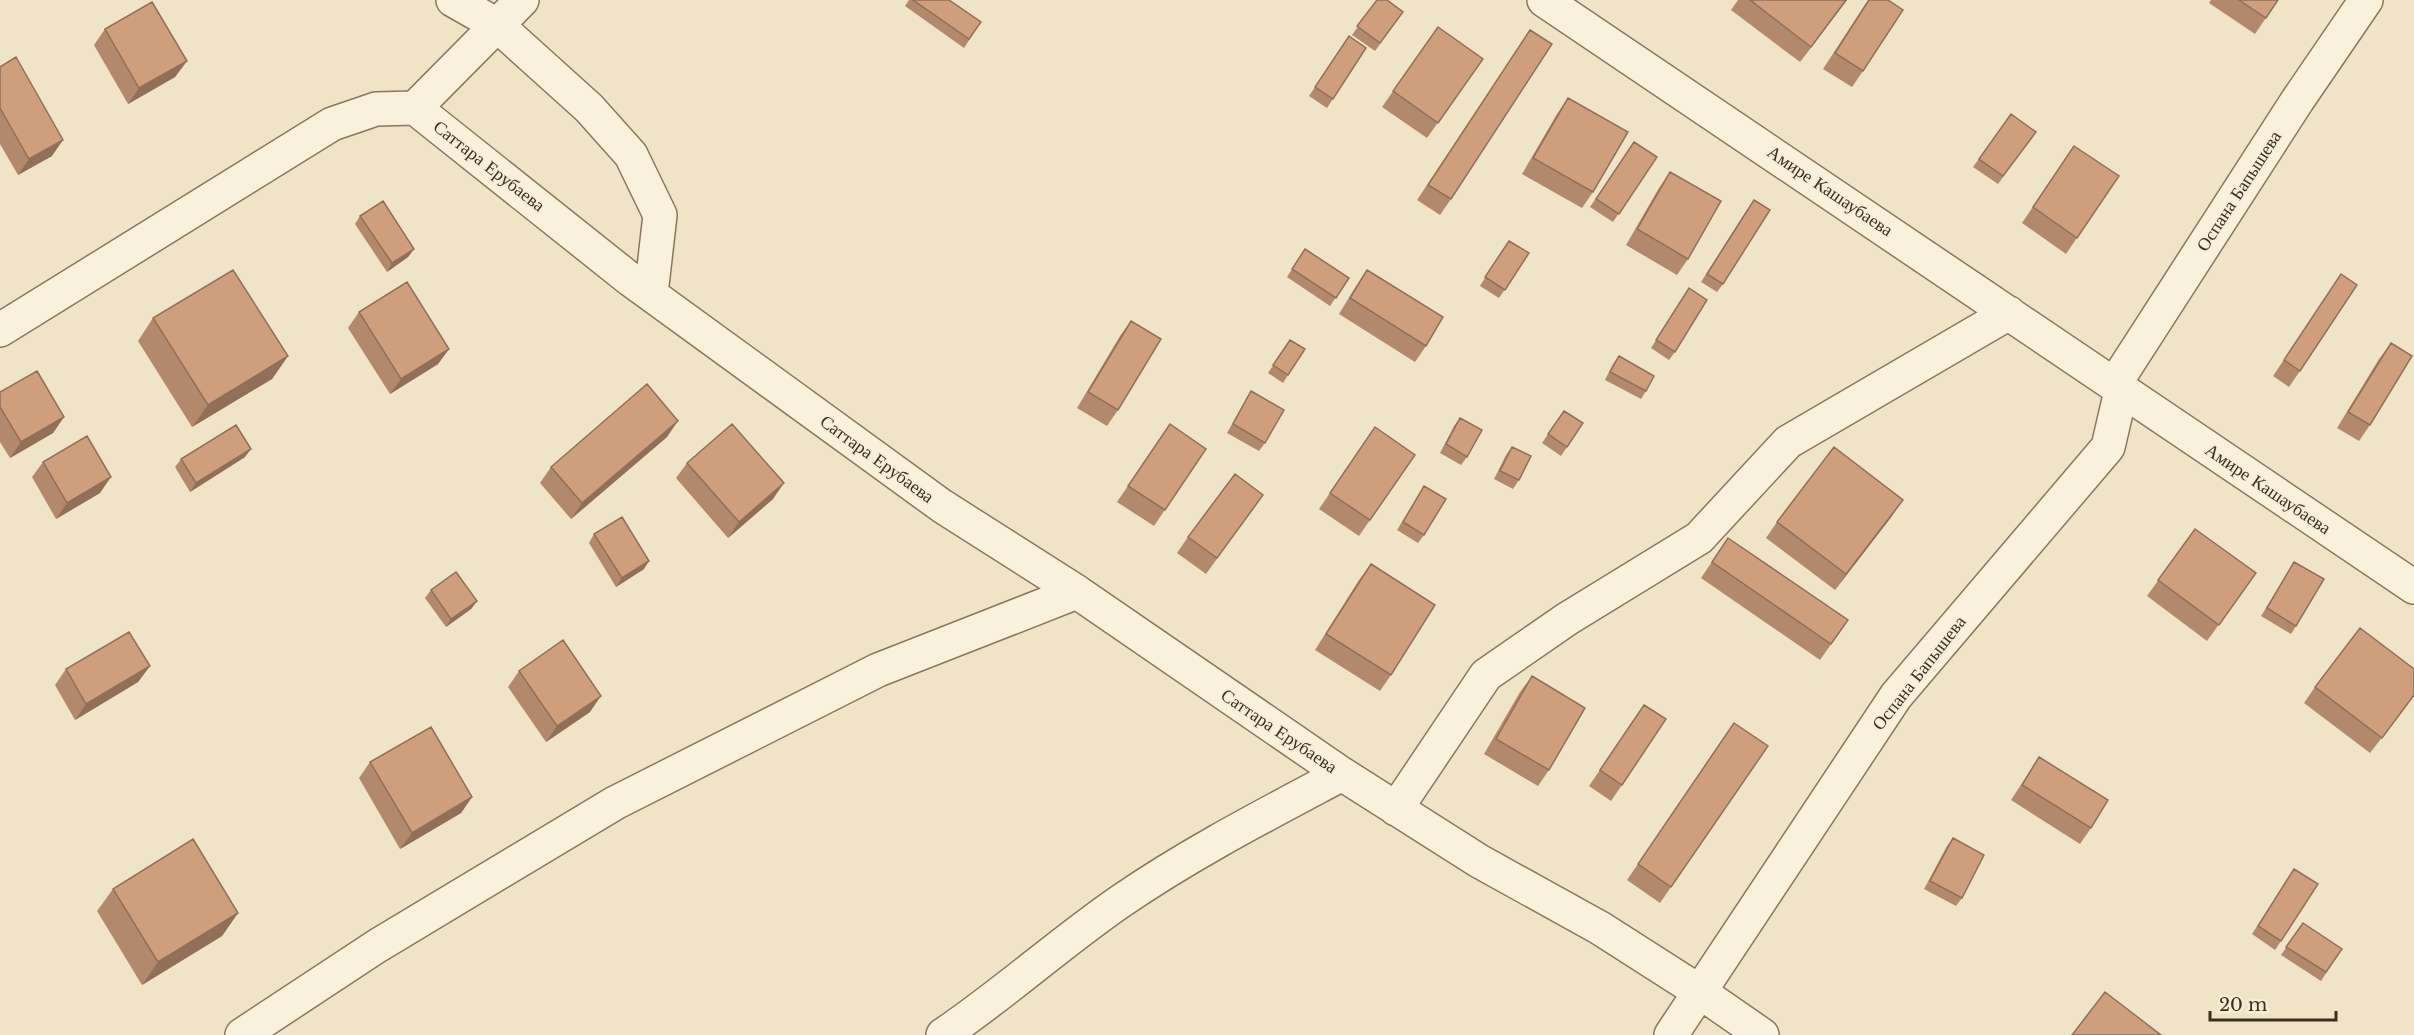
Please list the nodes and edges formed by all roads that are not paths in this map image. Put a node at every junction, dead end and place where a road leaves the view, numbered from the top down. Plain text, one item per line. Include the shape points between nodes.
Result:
1 (453, 0) edge
2 (522, 0) edge
3 (1544, 0) edge
4 (2366, 0) edge
5 (497, 25) junction
6 (416, 108) junction
7 (651, 294) junction
8 (2009, 313) junction
9 (0, 330) edge
10 (2118, 388) junction
11 (2414, 587) edge
12 (1077, 592) junction
13 (1342, 774) junction
14 (1396, 808) junction
15 (1700, 992) junction
16 (242, 1035) edge
17 (944, 1035) edge
18 (1671, 1035) edge
19 (1762, 1035) edge

1 - 5 street
2 - 5 street
3 - 8 street, Амире Кашаубаева
4 - 10 street, Оспана Бапышева via 2297,101
5 - 6 street
5 - 7 street via 589,108 631,155 660,215
6 - 7 street, Саттара Ерубаева
6 - 9 street, Саттара Ерубаева via 376,109 332,124
7 - 12 street, Саттара Ерубаева via 942,506
8 - 10 street, Амире Кашаубаева
8 - 14 street via 1788,442 1699,538 1567,619 1486,675
10 - 11 street, Амире Кашаубаева
10 - 15 street, Оспана Бапышева via 2108,447 1896,696
12 - 13 street, Саттара Ерубаева
12 - 16 street via 878,670 615,803 378,946
13 - 14 street, Саттара Ерубаева
13 - 17 street via 1205,848 1120,902
14 - 15 street, Саттара Ерубаева
15 - 18 street, Оспана Бапышева
15 - 19 street, Саттара Ерубаева

